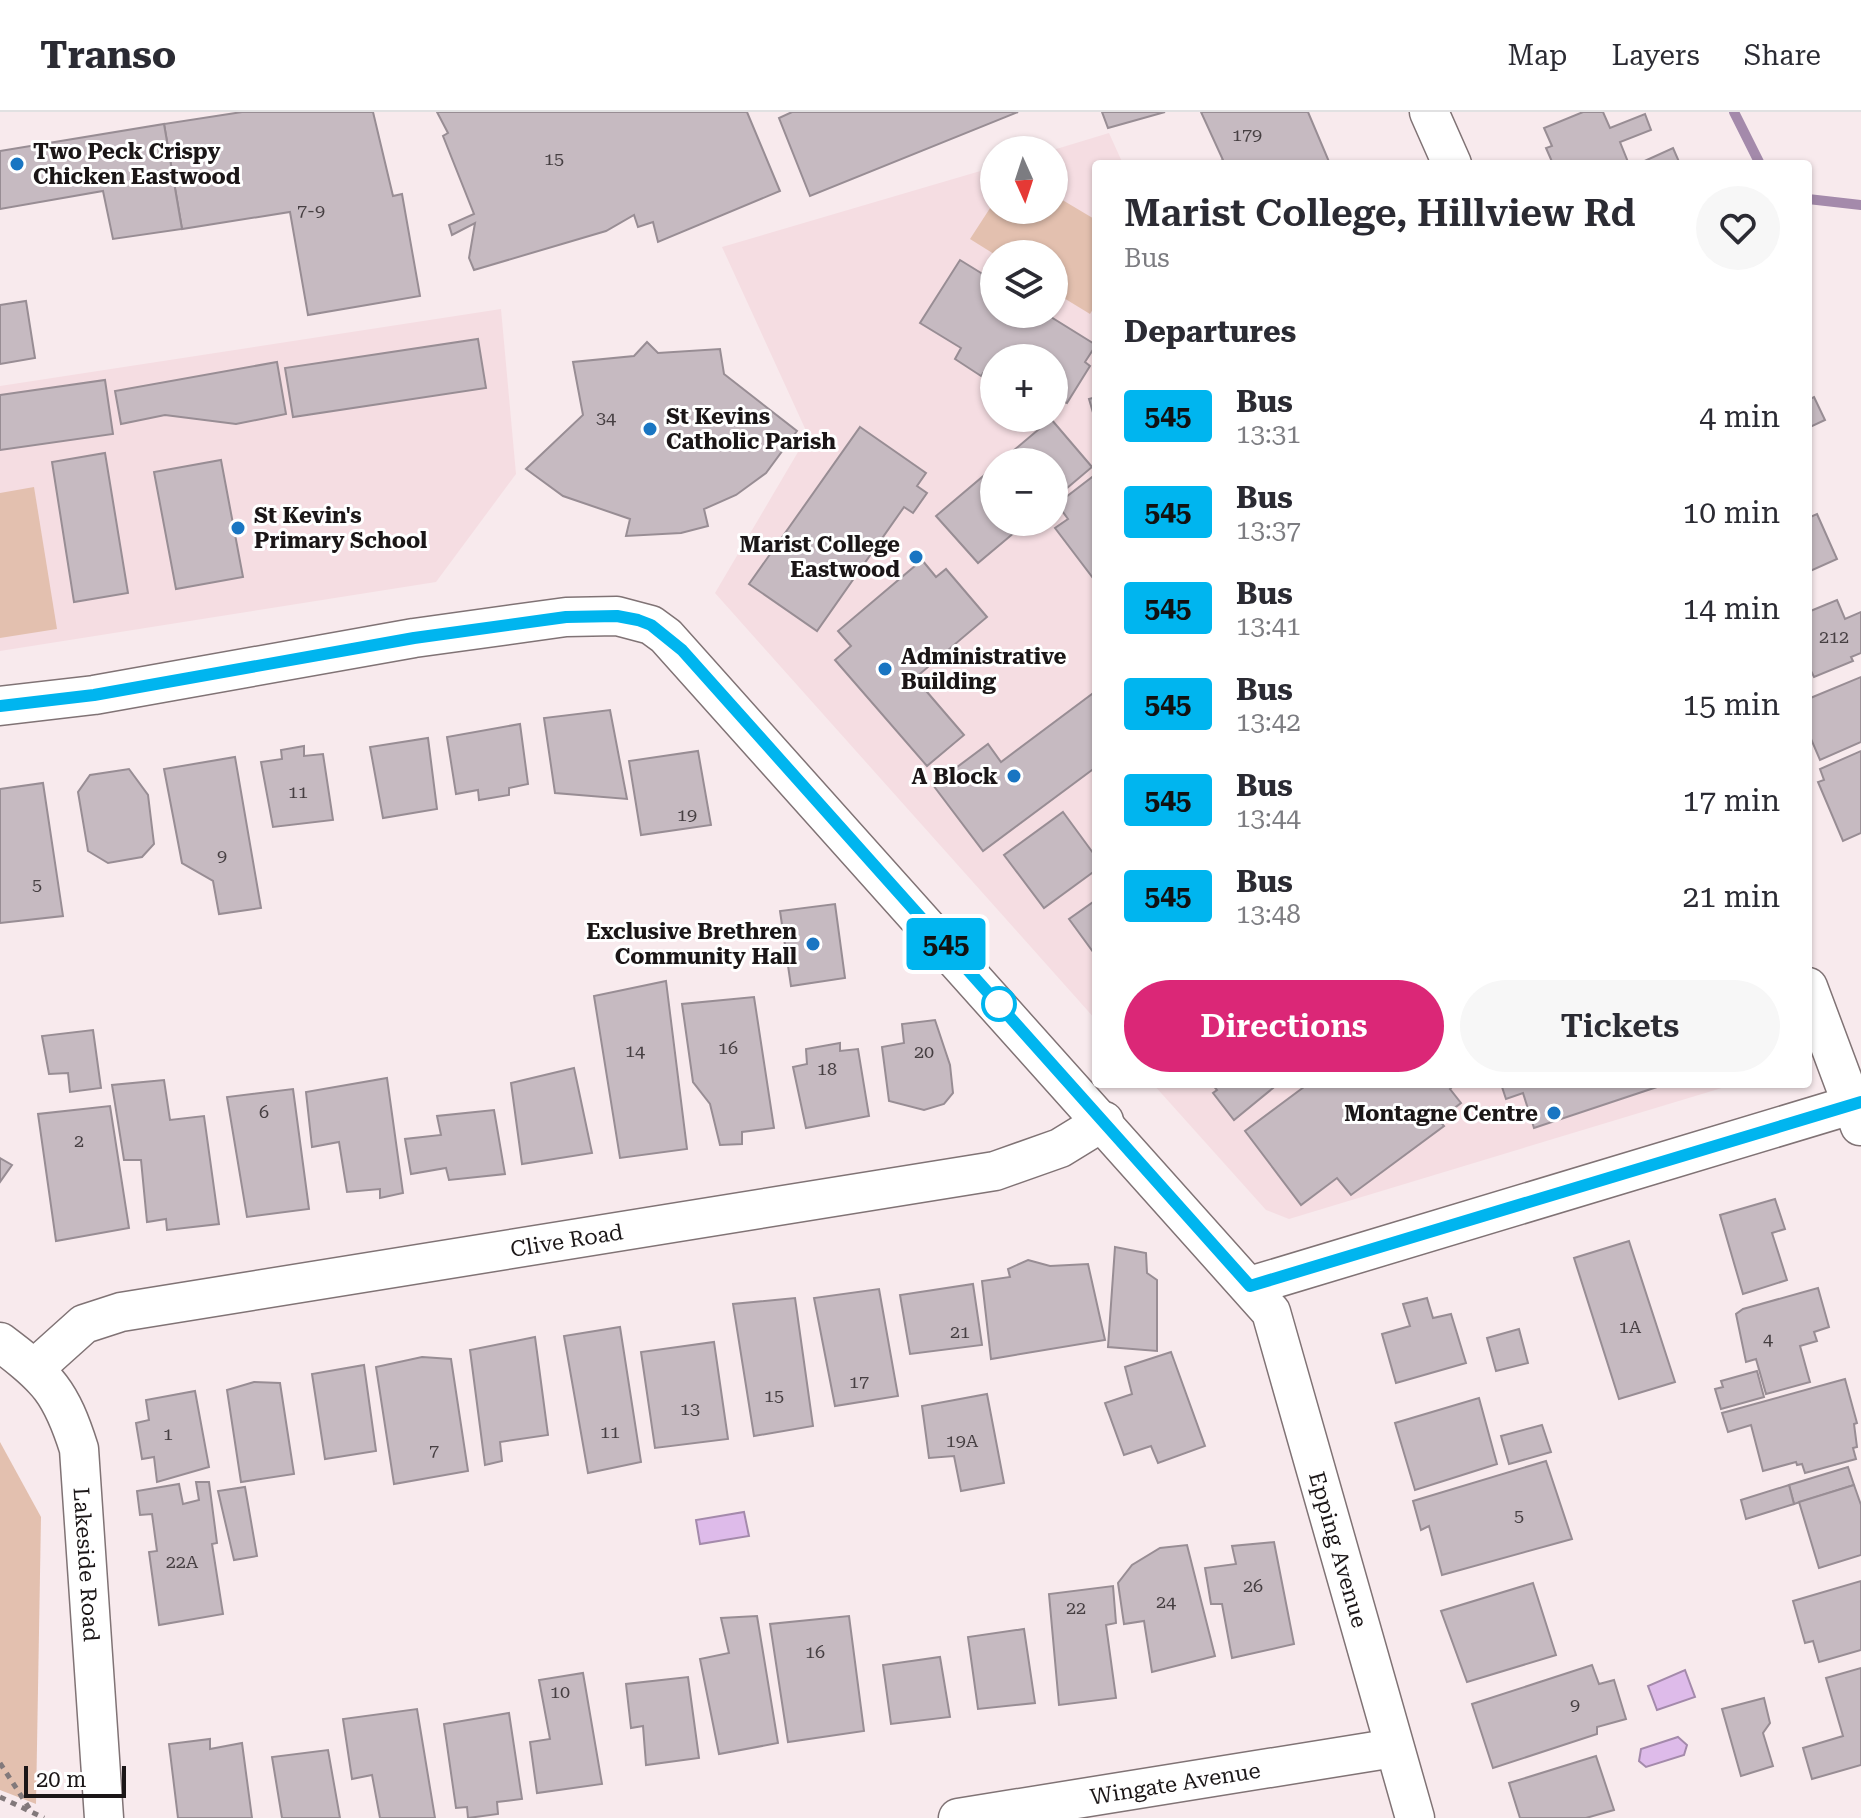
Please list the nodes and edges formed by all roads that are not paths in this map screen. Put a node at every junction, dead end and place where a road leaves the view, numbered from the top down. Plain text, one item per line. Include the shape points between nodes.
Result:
1 (1429, 112) edge
2 (1450, 160) edge
3 (0, 706) edge
4 (1812, 997) edge
5 (1858, 1111) edge
6 (1104, 1121) junction
7 (1250, 1286) junction
8 (0, 1342) edge
9 (35, 1368) junction
10 (1394, 1748) junction
11 (104, 1818) edge
12 (958, 1818) edge
13 (1415, 1818) edge

1 - 2 street
3 - 6 street, Epping Avenue via 550,619 596,615 638,620 682,650
4 - 5 street
5 - 7 street
6 - 7 street, Epping Avenue
6 - 9 street, Clive Road via 1030,1162 995,1171 121,1312 84,1324
7 - 10 street, Epping Avenue via 1271,1312
8 - 9 street, Lakeside Road
9 - 11 street, Lakeside Road via 65,1406 79,1449
10 - 12 street, Wingate Avenue
10 - 13 street, Epping Avenue

